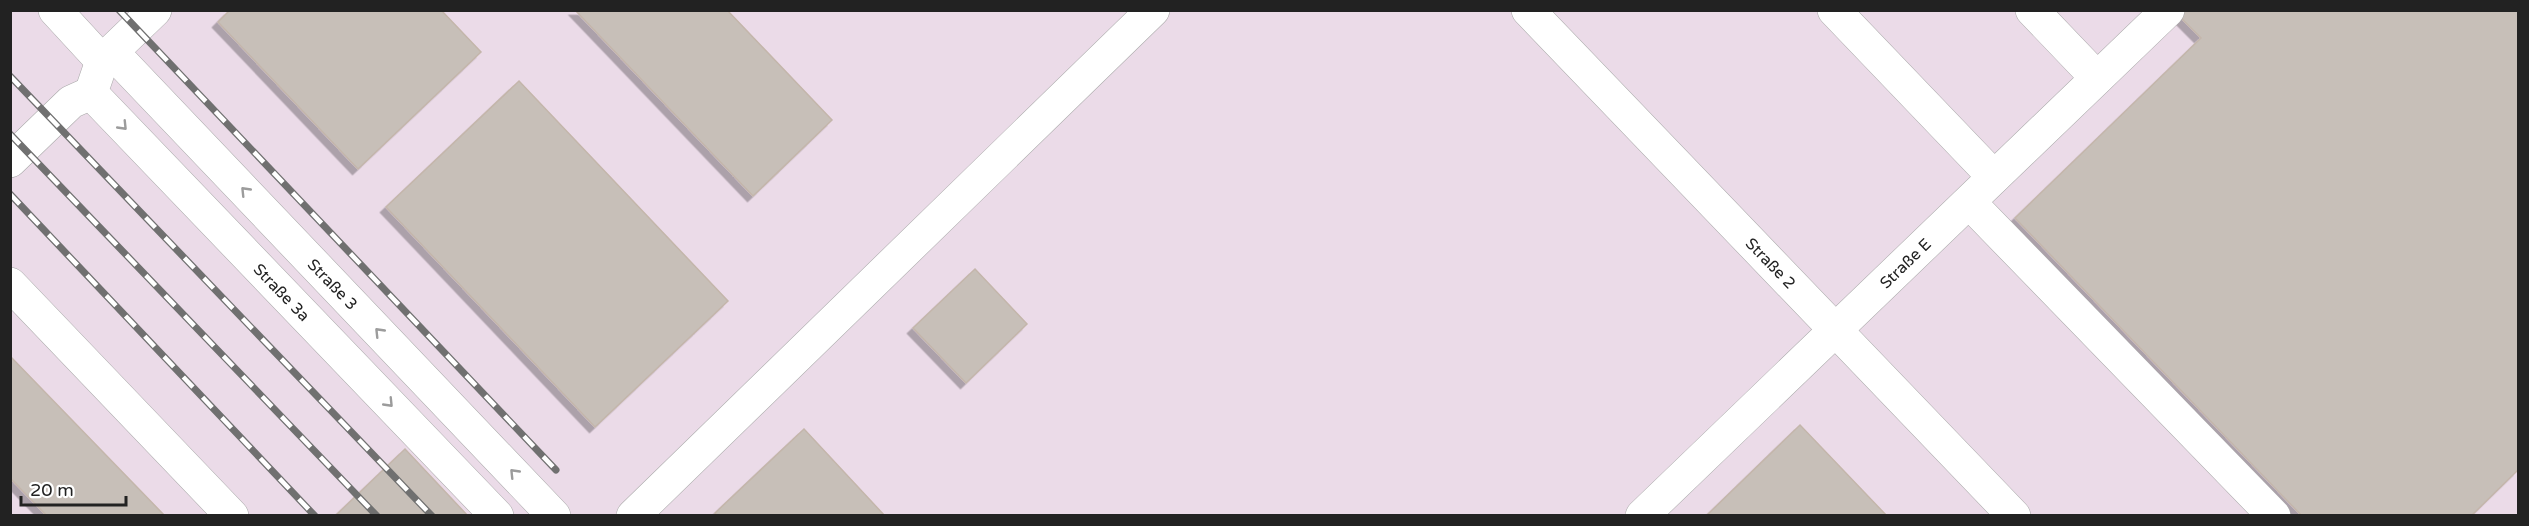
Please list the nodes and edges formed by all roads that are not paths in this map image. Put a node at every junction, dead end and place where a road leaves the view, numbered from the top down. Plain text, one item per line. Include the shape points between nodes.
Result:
1 (55, 10) edge
2 (155, 10) edge
3 (1154, 10) edge
4 (1528, 10) edge
5 (1834, 10) edge
6 (2032, 10) edge
7 (2168, 10) edge
8 (107, 56) junction
9 (2097, 78) junction
10 (91, 93) junction
11 (10, 161) edge
12 (1994, 177) junction
13 (1969, 202) junction
14 (10, 284) edge
15 (1825, 340) junction
16 (231, 516) edge
17 (497, 516) edge
18 (554, 516) edge
19 (633, 516) edge
20 (1642, 516) edge
21 (2014, 516) edge
22 (2274, 516) edge

1 - 8 lane, Straße 3
2 - 8 lane
3 - 19 lane
4 - 15 lane, Straße 2
5 - 12 lane
6 - 9 lane
7 - 9 lane, Straße E
8 - 10 lane
18 -> 8 lane, Straße 3
9 - 12 lane, Straße E
10 - 11 lane via 71,102
10 -> 17 lane, Straße 3a
12 - 13 lane, Straße E
13 - 15 lane, Straße E
13 - 22 lane
14 - 16 lane
15 - 20 lane, Straße E
15 - 21 lane, Straße 2

